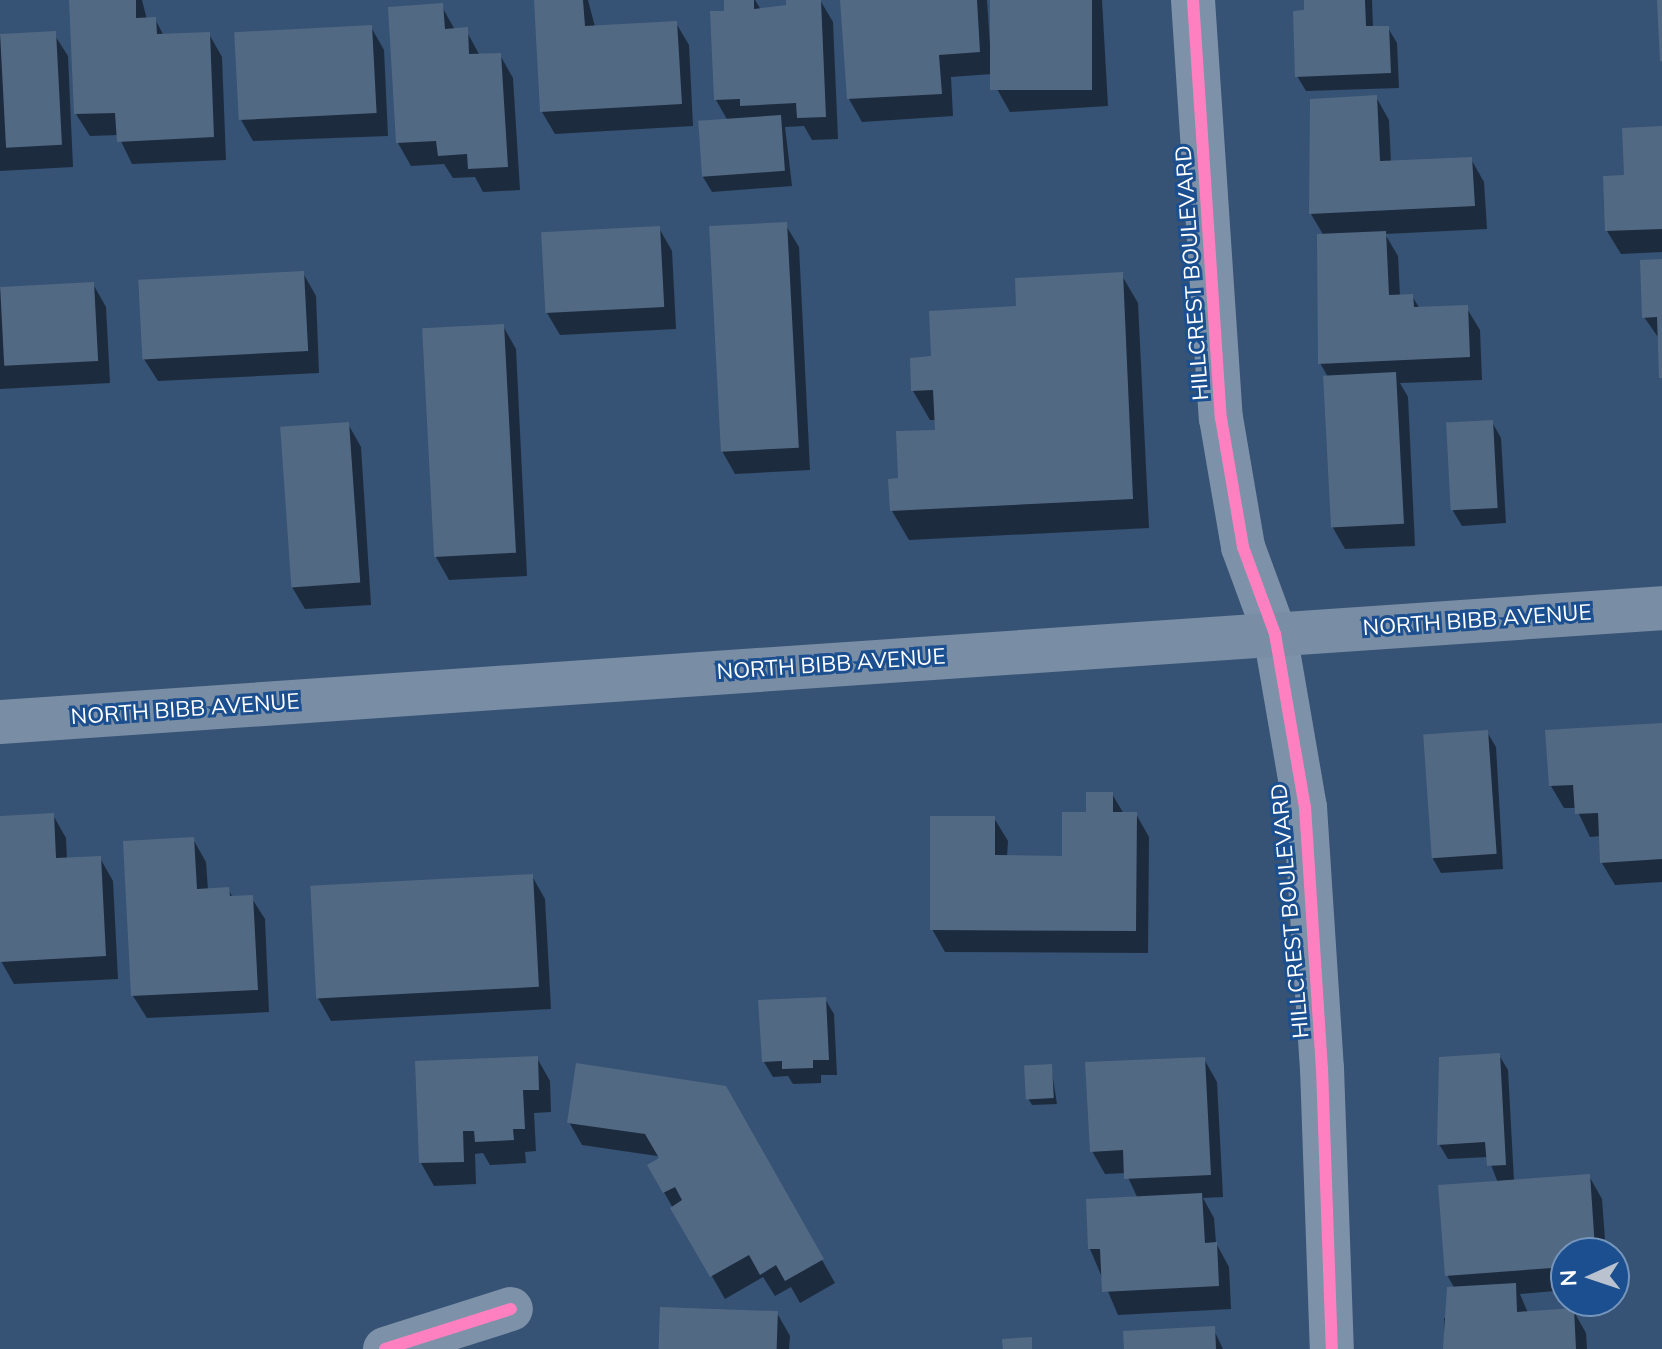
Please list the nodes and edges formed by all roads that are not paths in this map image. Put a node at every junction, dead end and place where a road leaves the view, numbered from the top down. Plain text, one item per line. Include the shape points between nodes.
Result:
1 (1193, 0) edge
2 (1662, 608) edge
3 (1275, 634) junction
4 (0, 722) edge
5 (511, 1309) dead end
6 (385, 1349) edge
7 (1332, 1349) edge

1 - 3 street, HILLCREST BOULEVARD via 1221,418 1243,547
2 - 3 main road, NORTH BIBB AVENUE
3 - 4 main road, NORTH BIBB AVENUE
3 - 7 street, HILLCREST BOULEVARD via 1305,807
5 - 6 street

